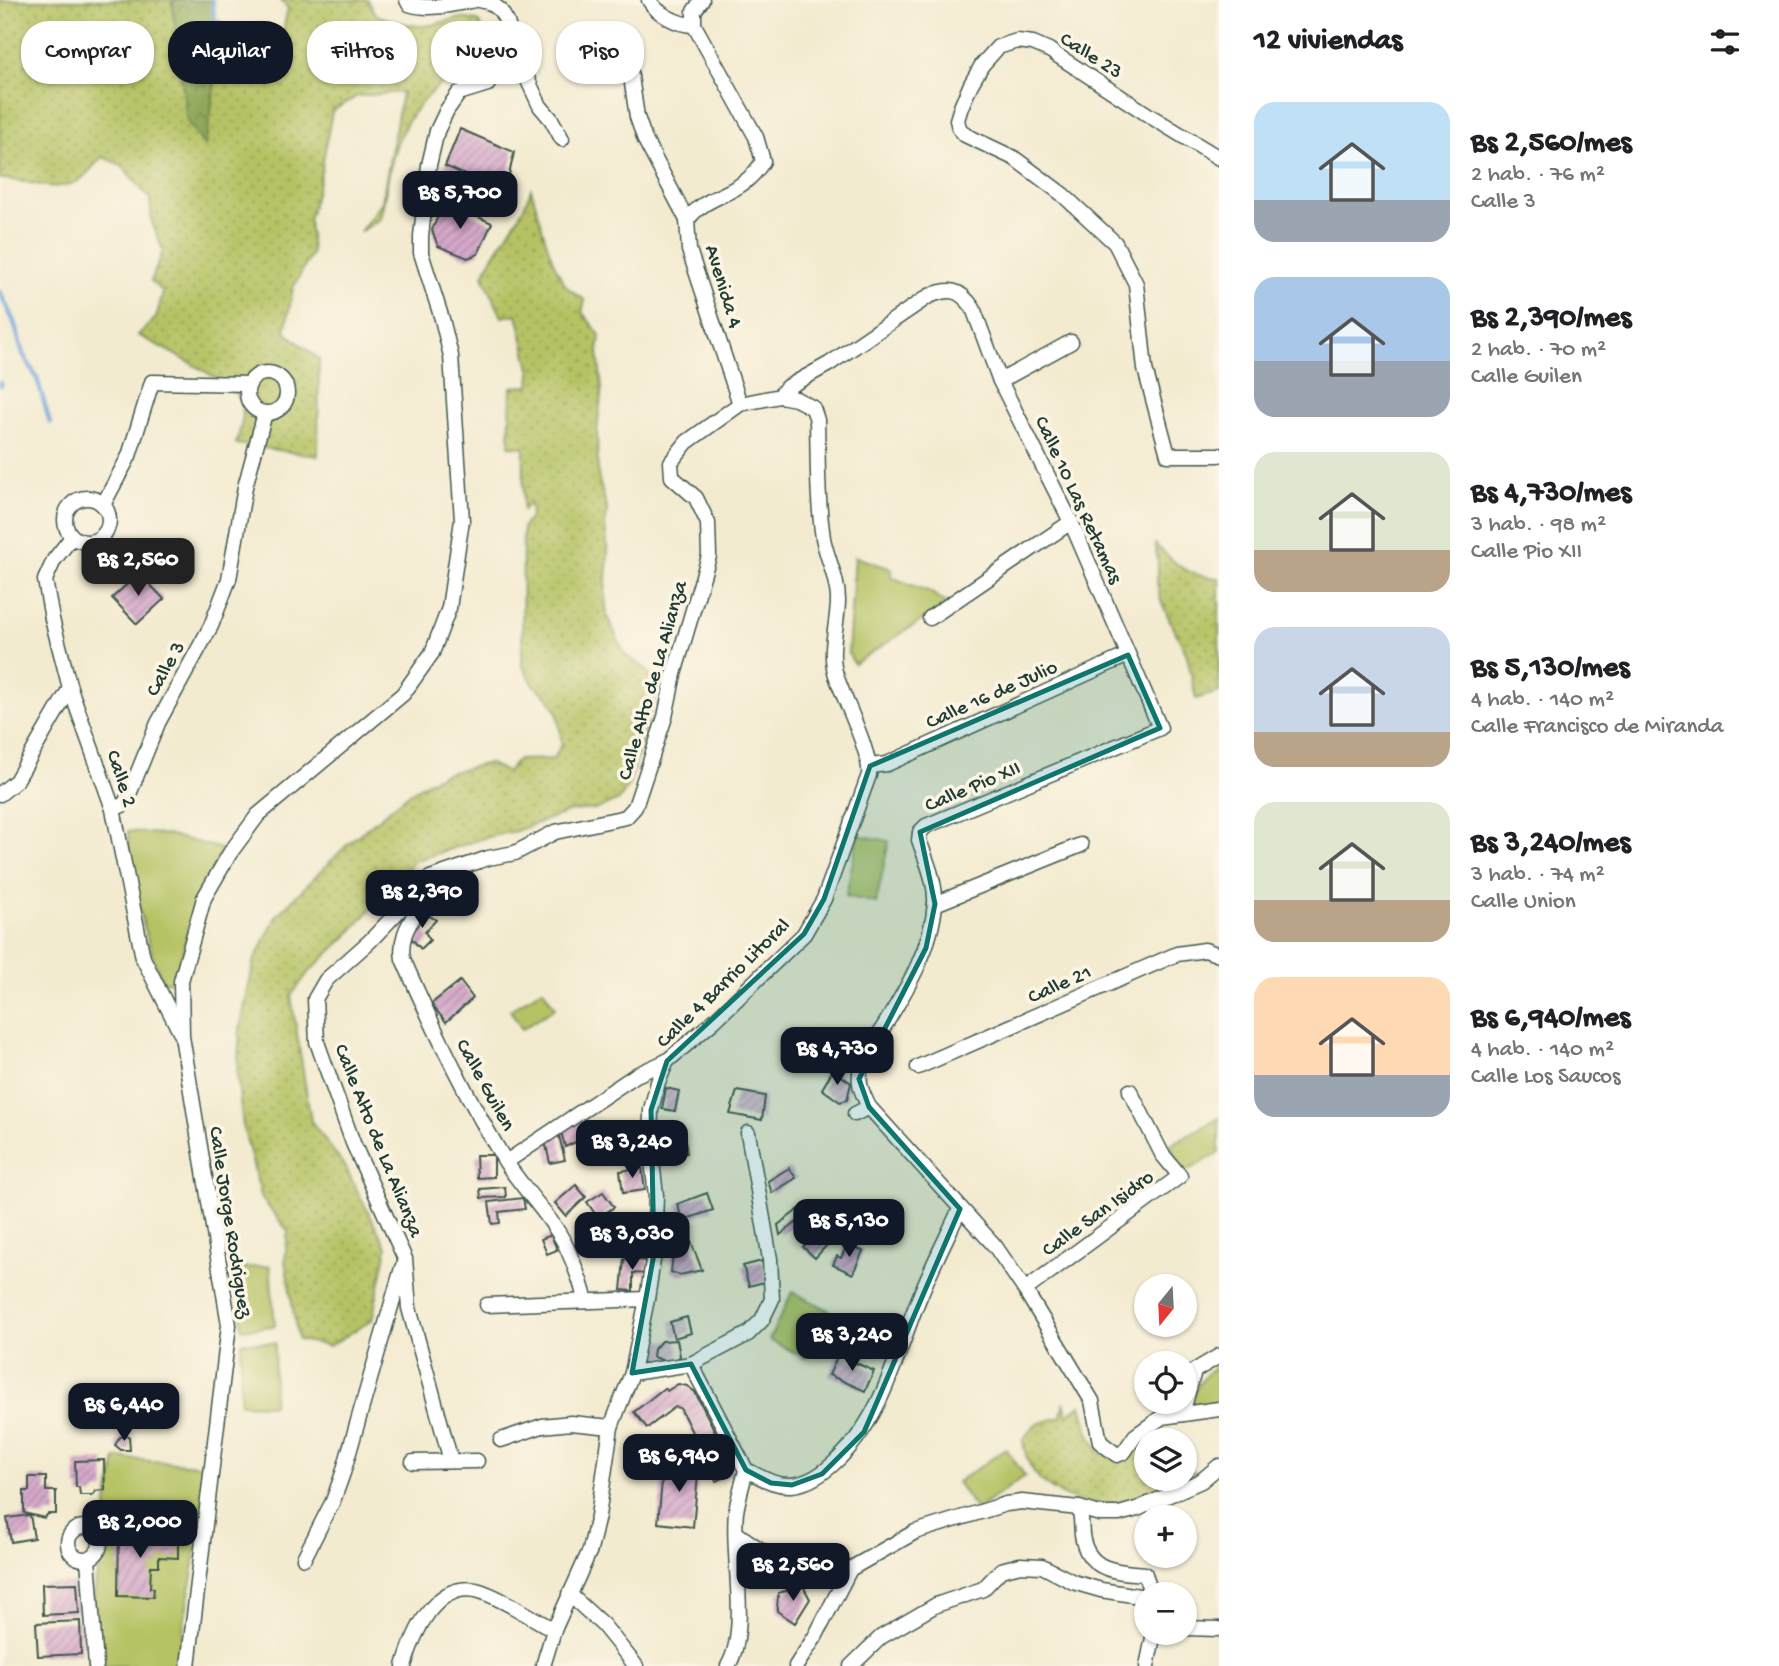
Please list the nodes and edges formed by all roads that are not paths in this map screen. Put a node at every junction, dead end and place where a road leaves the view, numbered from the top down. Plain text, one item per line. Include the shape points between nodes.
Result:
1 (407, 0) edge
2 (477, 0) edge
3 (649, 0) edge
4 (702, 0) edge
5 (694, 24) junction
6 (632, 84) edge
7 (488, 85) dead end
8 (562, 139) dead end
9 (1219, 158) edge
10 (687, 220) junction
11 (1071, 342) dead end
12 (1000, 382) junction
13 (249, 384) junction
14 (780, 396) junction
15 (740, 404) junction
16 (265, 414) junction
17 (1219, 455) edge
18 (103, 505) junction
19 (1071, 522) junction
20 (72, 537) junction
21 (930, 618) dead end
22 (1128, 654) junction
23 (70, 688) junction
24 (1160, 728) joint
25 (870, 766) junction
26 (0, 794) edge
27 (113, 809) junction
28 (1081, 845) dead end
29 (430, 878) junction
30 (935, 904) junction
31 (1219, 956) edge
32 (182, 1036) junction
33 (667, 1061) junction
34 (918, 1068) dead end
35 (1130, 1090) dead end
36 (869, 1107) junction
37 (855, 1114) dead end
38 (748, 1133) dead end
39 (506, 1162) junction
40 (960, 1209) junction
41 (405, 1259) junction
42 (1025, 1290) junction
43 (647, 1299) junction
44 (586, 1301) junction
45 (487, 1305) dead end
46 (1219, 1356) edge
47 (691, 1364) junction
48 (1197, 1369) edge
49 (632, 1373) junction
50 (1219, 1409) edge
51 (1197, 1412) edge
52 (1182, 1414) edge
53 (611, 1427) junction
54 (501, 1440) dead end
55 (451, 1461) junction
56 (477, 1461) dead end
57 (413, 1462) dead end
58 (1219, 1466) edge
59 (746, 1470) junction
60 (1079, 1508) junction
61 (736, 1533) junction
62 (304, 1558) dead end
63 (89, 1559) dead end
64 (850, 1569) junction
65 (1147, 1582) edge
66 (569, 1594) junction
67 (1134, 1594) edge
68 (1197, 1628) edge
69 (1219, 1629) edge
70 (554, 1630) junction
71 (1151, 1645) edge
72 (96, 1666) edge
73 (188, 1666) edge
74 (404, 1666) edge
75 (544, 1666) edge
76 (635, 1666) edge
77 (728, 1666) edge
78 (796, 1666) edge
79 (851, 1666) edge
80 (1147, 1666) edge

1 - 2 street via 424,7
2 - 8 street via 500,10 530,86
3 - 5 street via 668,17
4 - 5 street via 694,11
5 - 10 street via 756,136 763,161 741,187 695,209
6 - 10 street via 645,140
7 - 32 street via 459,93 437,131 421,236 421,253 451,356 461,520 449,608 432,653 403,694 258,816 230,853 204,898 193,935 181,981
9 - 17 street, Calle 23 via 1033,43 1017,41 998,47 982,65 957,120 965,135 1014,158 1115,243 1136,284 1145,369 1168,455
10 - 15 street, Avenida 4 via 690,250
11 - 12 street
12 - 14 street, Calle 10 Las Retamas via 973,308 966,298 947,289 929,296
12 - 19 street, Calle 10 Las Retamas
13 - 16 street via 249,403
13 - 16 street via 265,373 283,382 286,400 277,411
13 - 18 street via 152,382 129,456
14 - 15 street
14 - 25 street via 807,403 817,420 818,498 838,600 835,674
15 - 29 street, Calle Alto de La Alianza via 687,442 671,462 672,477 696,498 708,523 709,556 666,717 635,807 626,817 555,832 515,853
16 - 27 street, Calle 3 via 245,487 229,579 211,626 158,723 125,804
18 - 20 street via 109,518 106,533 86,542
18 - 20 street via 90,498 71,505 65,518
19 - 21 street
19 - 22 street, Calle 10 Las Retamas
20 - 23 street, Calle 2 via 45,580
22 - 24 street, Calle 10 Las Retamas
22 - 25 street, Calle 16 de Julio via 887,764
23 - 26 street via 16,781
23 - 27 street, Calle 2
24 - 30 street, Calle Pio XII via 926,826 919,840
25 - 33 street, Calle 4 Barrio Litoral via 824,899 804,934
27 - 32 street, Calle 2 via 143,958
28 - 30 street
29 - 39 street, Calle Guilen via 425,898 405,931 403,959 436,1035
29 - 41 street, Calle Alto de La Alianza via 326,980 315,999 317,1042 353,1143
30 - 36 street, Calle Pio XII via 926,948 862,1066 859,1079
31 - 34 street, Calle 21 via 1205,950 1177,954
32 - 73 street, Calle Jorge Rodriguez via 229,1325
33 - 39 street via 636,1075
33 - 43 street, Calle 4 Barrio Litoral via 652,1110 650,1144 656,1195
35 - 42 street, Calle San Isidro via 1161,1154 1180,1177
36 - 37 street
36 - 40 street
38 - 47 street via 770,1259 772,1299 762,1320 748,1334
39 - 44 street, Calle Guilen via 565,1244
40 - 42 street via 978,1224
40 - 59 street via 864,1432 822,1474 807,1481 771,1483
41 - 55 street, Calle Alto de La Alianza via 409,1308
41 - 62 street via 344,1473
42 - 52 street via 1092,1401 1100,1442 1117,1455 1153,1422
43 - 44 street
43 - 49 street, Calle 4 Barrio Litoral
44 - 45 street
46 - 48 street
47 - 49 street
47 - 59 street
49 - 53 street, Calle 4 Barrio Litoral
50 - 51 street
53 - 54 street via 542,1426
53 - 66 street, Calle 4 Barrio Litoral via 590,1550
55 - 56 street
55 - 57 street
58 - 60 street via 1201,1481 1137,1509 1100,1514
59 - 61 street
60 - 64 street via 1040,1502 1006,1504 915,1532
60 - 65 street via 1089,1555 1109,1571 1145,1574
61 - 64 street via 765,1553 789,1562
61 - 77 street via 738,1626
63 - 72 street
64 - 78 street
66 - 70 street, Calle 4 Barrio Litoral
66 - 76 street via 603,1625
67 - 79 street via 1073,1582 1042,1566 1020,1565 1001,1570 983,1588 936,1605 881,1637
68 - 69 street
70 - 74 street via 475,1590 454,1591 422,1617
70 - 75 street, Calle 4 Barrio Litoral
71 - 80 street

